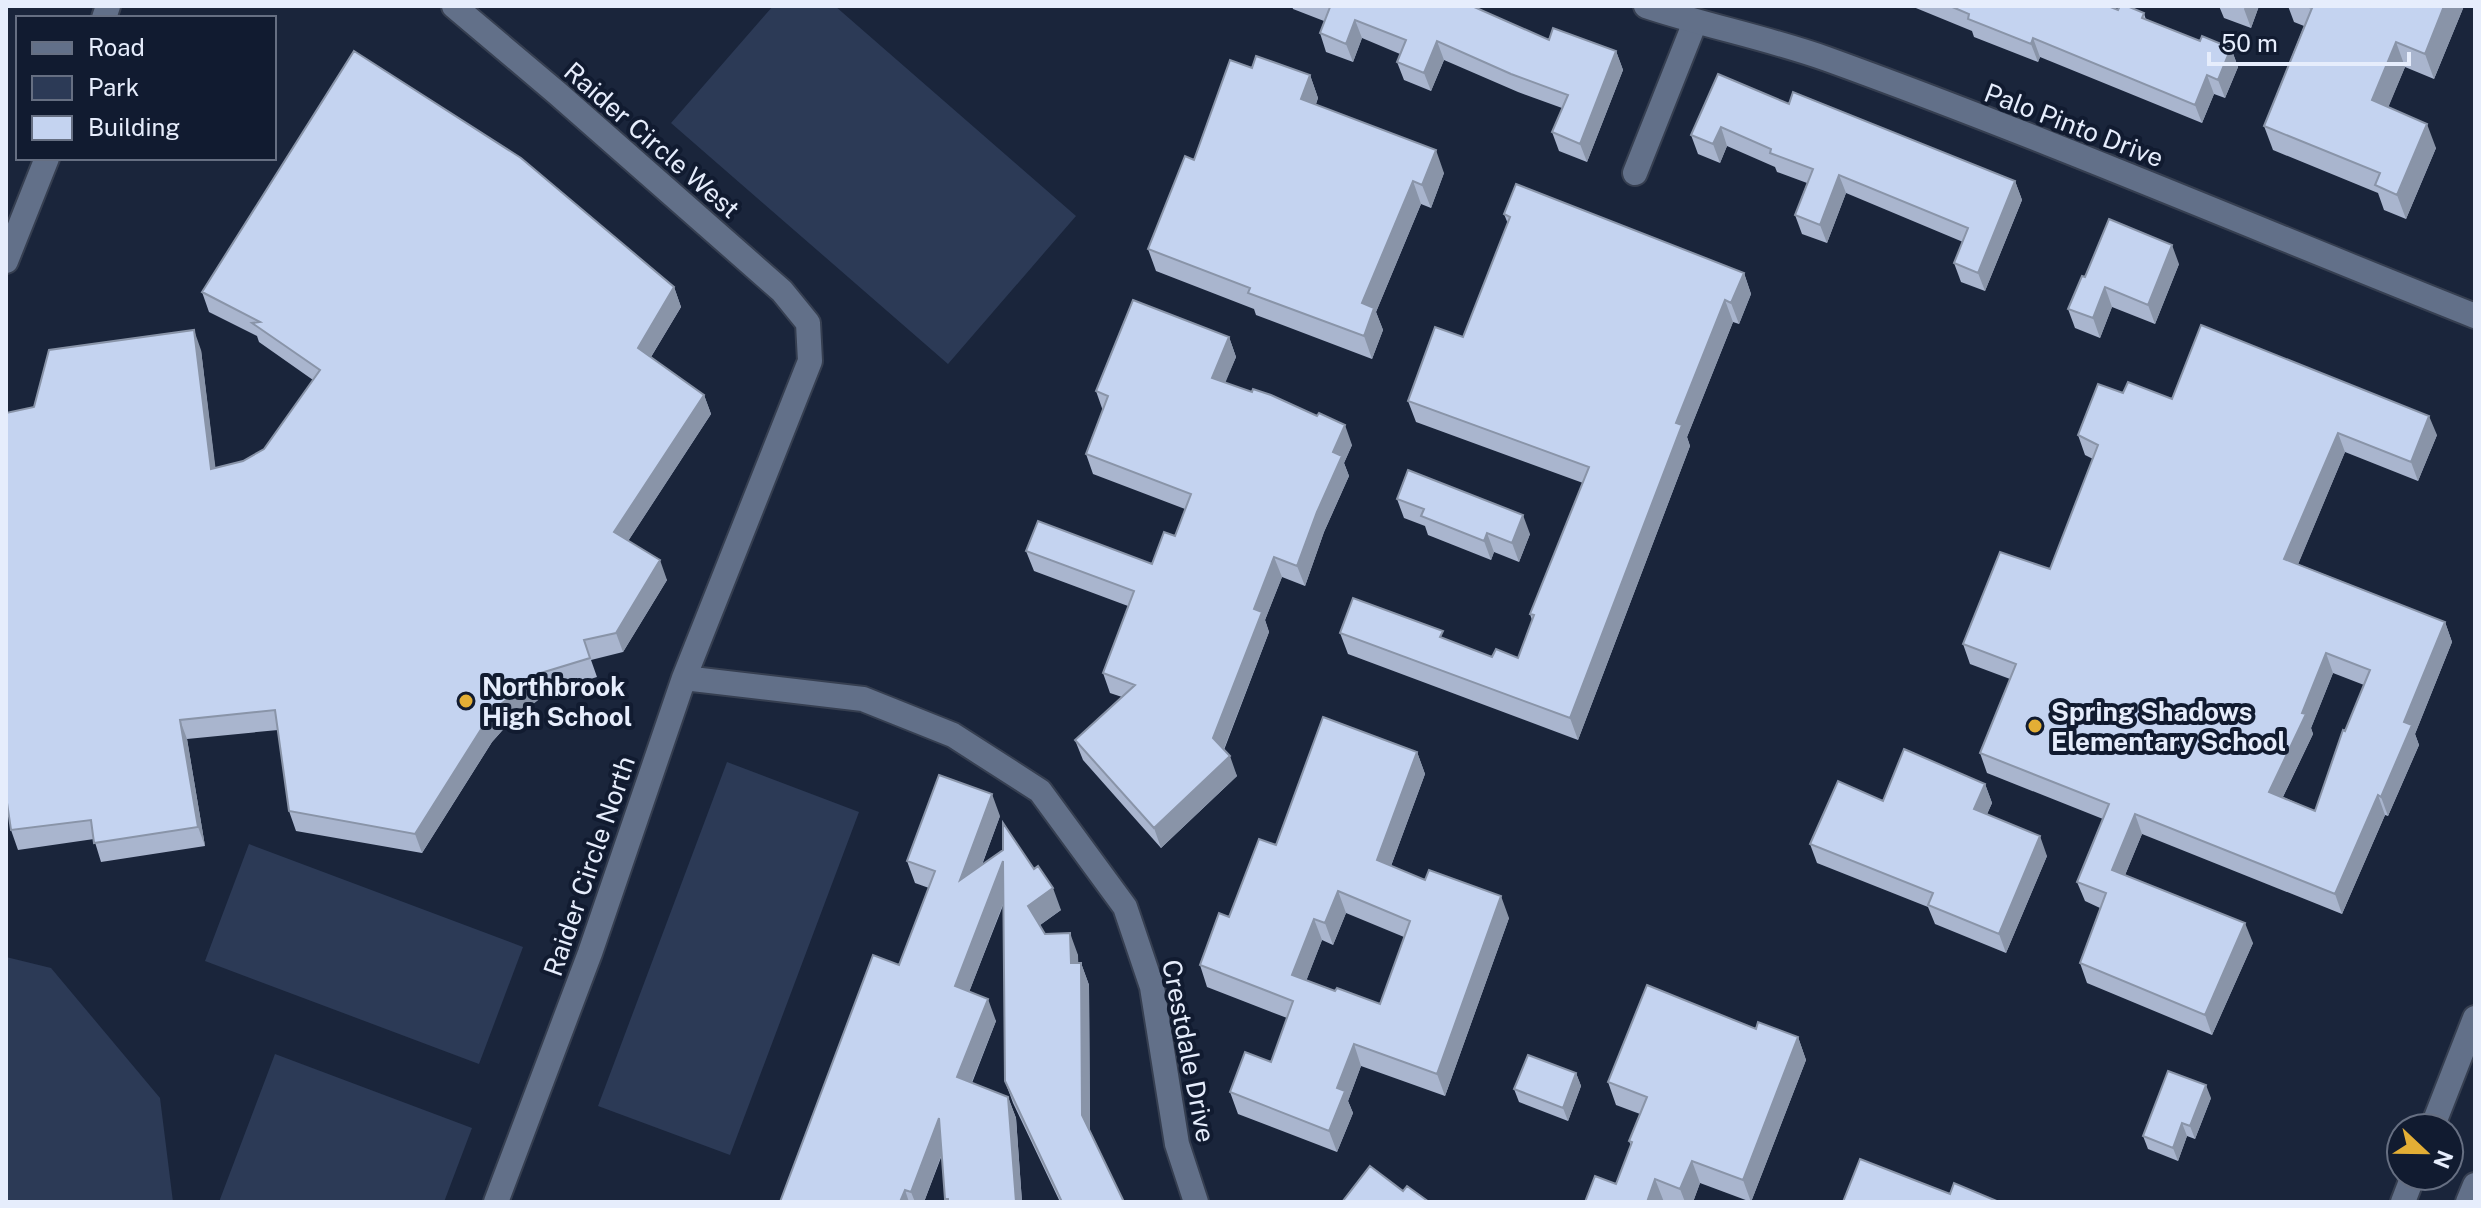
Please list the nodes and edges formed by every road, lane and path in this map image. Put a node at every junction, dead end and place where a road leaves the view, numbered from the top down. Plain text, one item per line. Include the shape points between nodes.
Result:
1 (454, 6) edge
2 (1646, 6) edge
3 (1695, 22) junction
4 (46, 160) edge
5 (1635, 173) dead end
6 (6, 261) edge
7 (2475, 316) edge
8 (808, 323) joint
9 (684, 678) junction
10 (2475, 1018) edge
11 (2470, 1047) edge
12 (2440, 1112) edge
13 (2475, 1185) edge
14 (496, 1202) edge
15 (1196, 1202) edge
16 (2468, 1202) edge

1 - 8 street, Raider Circle West via 782,291
2 - 3 street, Palo Pinto Drive
3 - 5 street
3 - 7 street, Palo Pinto Drive via 1825,58
4 - 6 street
8 - 9 street, Raider Circle North via 810,361
9 - 14 street, Raider Circle North via 590,953
9 - 15 street, Crestdale Drive via 863,699 953,735 1040,791 1125,907 1152,987 1177,1144
10 - 11 street
11 - 12 street
13 - 16 street

